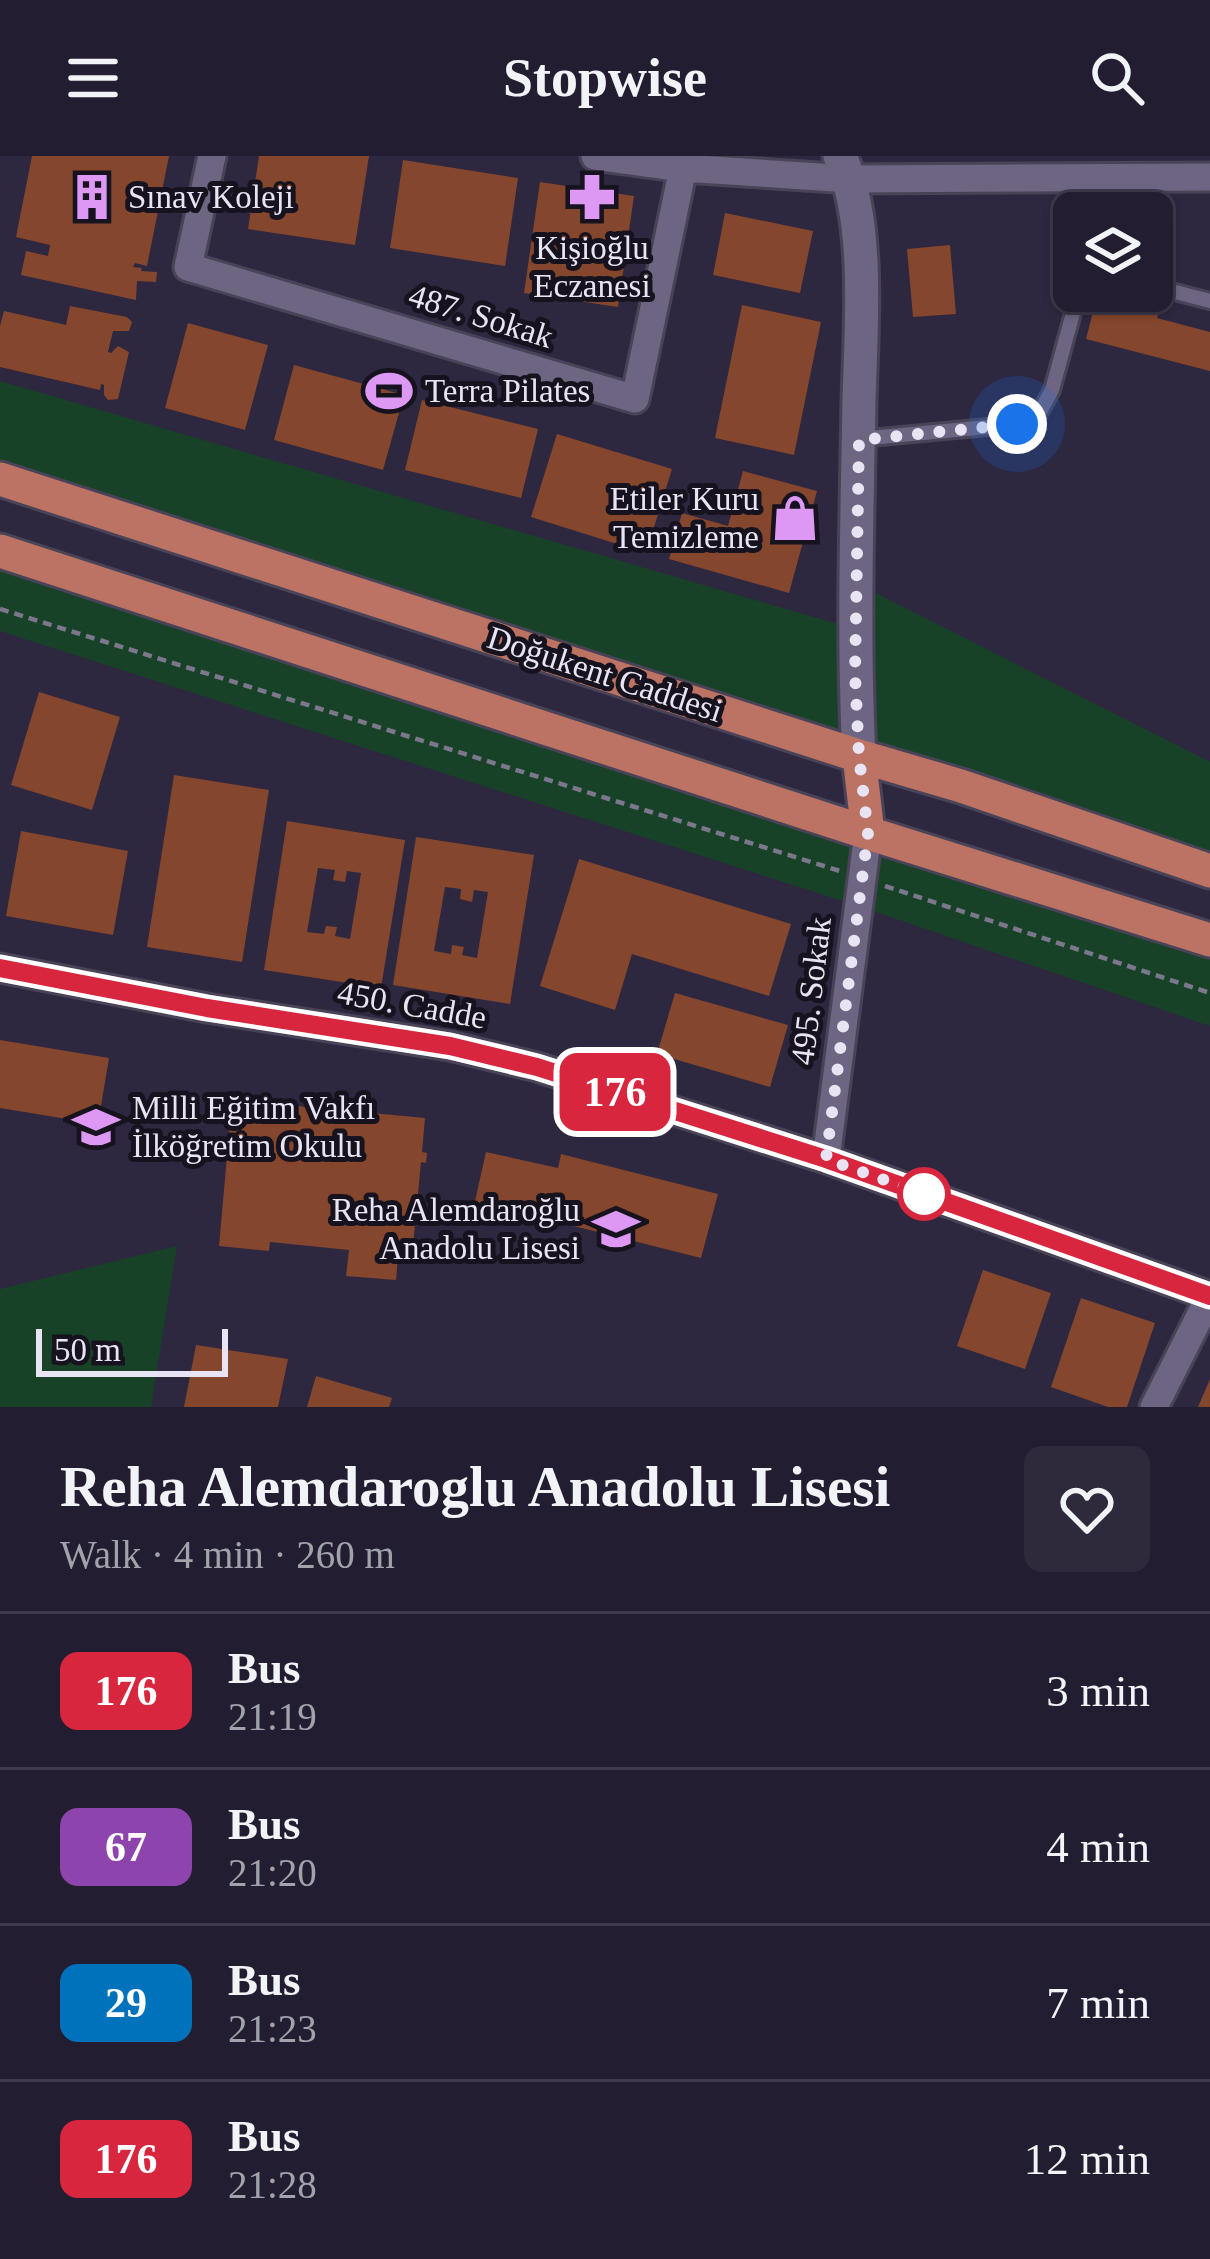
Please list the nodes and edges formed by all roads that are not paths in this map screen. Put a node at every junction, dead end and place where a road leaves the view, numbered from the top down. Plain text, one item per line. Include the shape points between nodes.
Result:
1 (212, 156) edge
2 (595, 156) edge
3 (682, 168) junction
4 (845, 168) edge
5 (1210, 177) edge
6 (1173, 291) edge
7 (1210, 301) edge
8 (1073, 312) edge
9 (859, 440) junction
10 (0, 479) edge
11 (0, 550) edge
12 (859, 756) junction
13 (868, 833) junction
14 (1210, 872) edge
15 (1210, 940) edge
16 (0, 968) edge
17 (826, 1159) junction
18 (1210, 1296) edge
19 (1154, 1407) edge

1 - 3 street, 487. Sokak via 188,267 635,400
2 - 3 street
3 - 4 street
4 - 5 street
4 - 9 main road via 862,272
6 - 7 lane
8 - 9 lane via 1038,415
9 - 12 main road
10 - 12 main road, Doğukent Caddesi
11 - 13 main road, Doğukent Caddesi
12 - 13 main road
12 - 14 main road, Doğukent Caddesi
13 - 15 main road, Doğukent Caddesi
13 - 17 street, 495. Sokak
16 - 17 street, 450. Cadde via 450,1046
17 - 18 street, 450. Cadde
18 - 19 street

